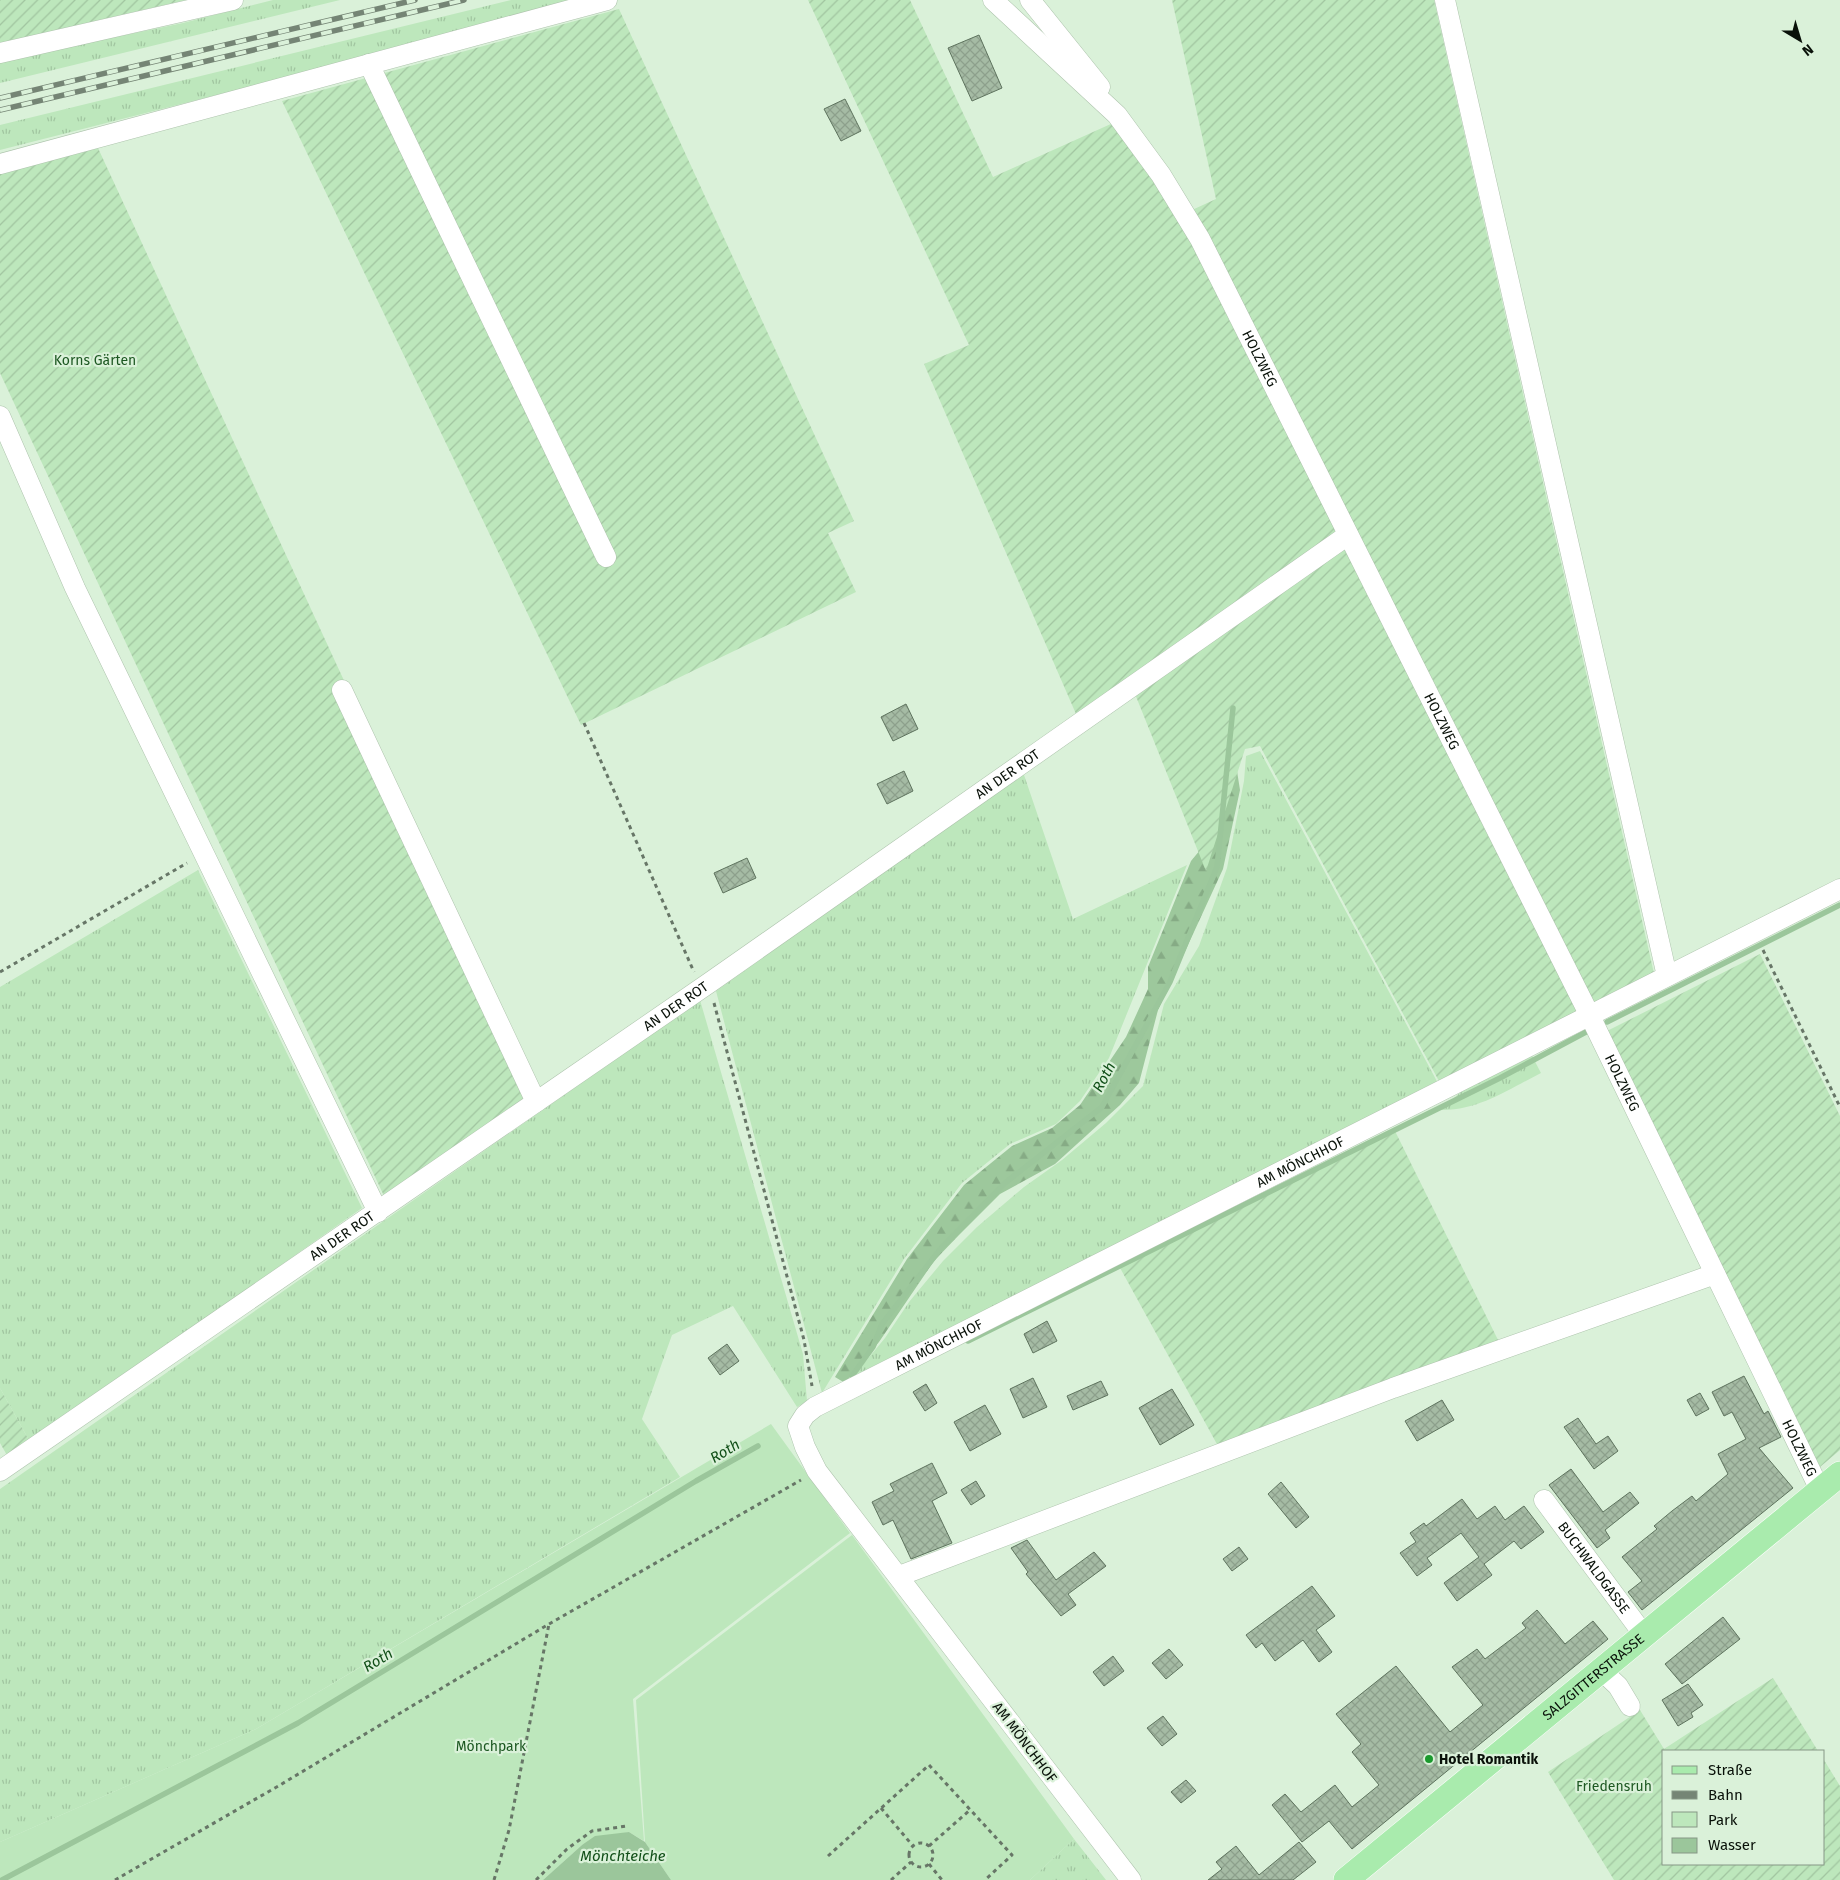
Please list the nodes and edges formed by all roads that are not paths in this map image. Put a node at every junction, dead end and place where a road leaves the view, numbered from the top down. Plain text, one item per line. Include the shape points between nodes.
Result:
1 (233, 0) edge
2 (607, 0) edge
3 (993, 0) edge
4 (1030, 0) edge
5 (1445, 0) edge
6 (0, 53) edge
7 (368, 64) junction
8 (1117, 114) junction
9 (0, 164) edge
10 (0, 416) edge
11 (1348, 535) junction
12 (606, 557) dead end
13 (342, 690) dead end
14 (1840, 889) edge
15 (1667, 976) junction
16 (1590, 1016) junction
17 (536, 1102) junction
18 (378, 1212) junction
19 (1715, 1274) junction
20 (0, 1471) edge
21 (1840, 1474) edge
22 (1820, 1490) junction
23 (1544, 1500) dead end
24 (899, 1576) junction
25 (1644, 1635) junction
26 (1601, 1670) junction
27 (1630, 1706) dead end
28 (1131, 1880) edge
29 (1346, 1880) edge

1 - 6 street
2 - 7 street
3 - 8 street, HOLZWEG
4 - 8 street via 1094,78
5 - 15 street
7 - 9 street
7 - 12 street
8 - 11 street, HOLZWEG via 1161,175 1200,239
10 - 18 street via 76,588
11 - 16 street, HOLZWEG
11 - 17 street, AN DER ROT
13 - 17 street
14 - 15 street, AM MÖNCHHOF
15 - 16 street, AM MÖNCHHOF
16 - 19 street, HOLZWEG
16 - 24 street, AM MÖNCHHOF via 815,1407 805,1415 798,1426 817,1471
17 - 18 street, AN DER ROT
18 - 20 street, AN DER ROT
19 - 22 street, HOLZWEG
19 - 24 street via 1393,1388
21 - 22 main road, SALZGITTERSTRASSE
22 - 25 main road, SALZGITTERSTRASSE
23 - 25 street, BUCHWALDGASSE
24 - 28 street, AM MÖNCHHOF
25 - 26 main road, SALZGITTERSTRASSE
26 - 27 street via 1618,1686
26 - 29 main road, SALZGITTERSTRASSE

